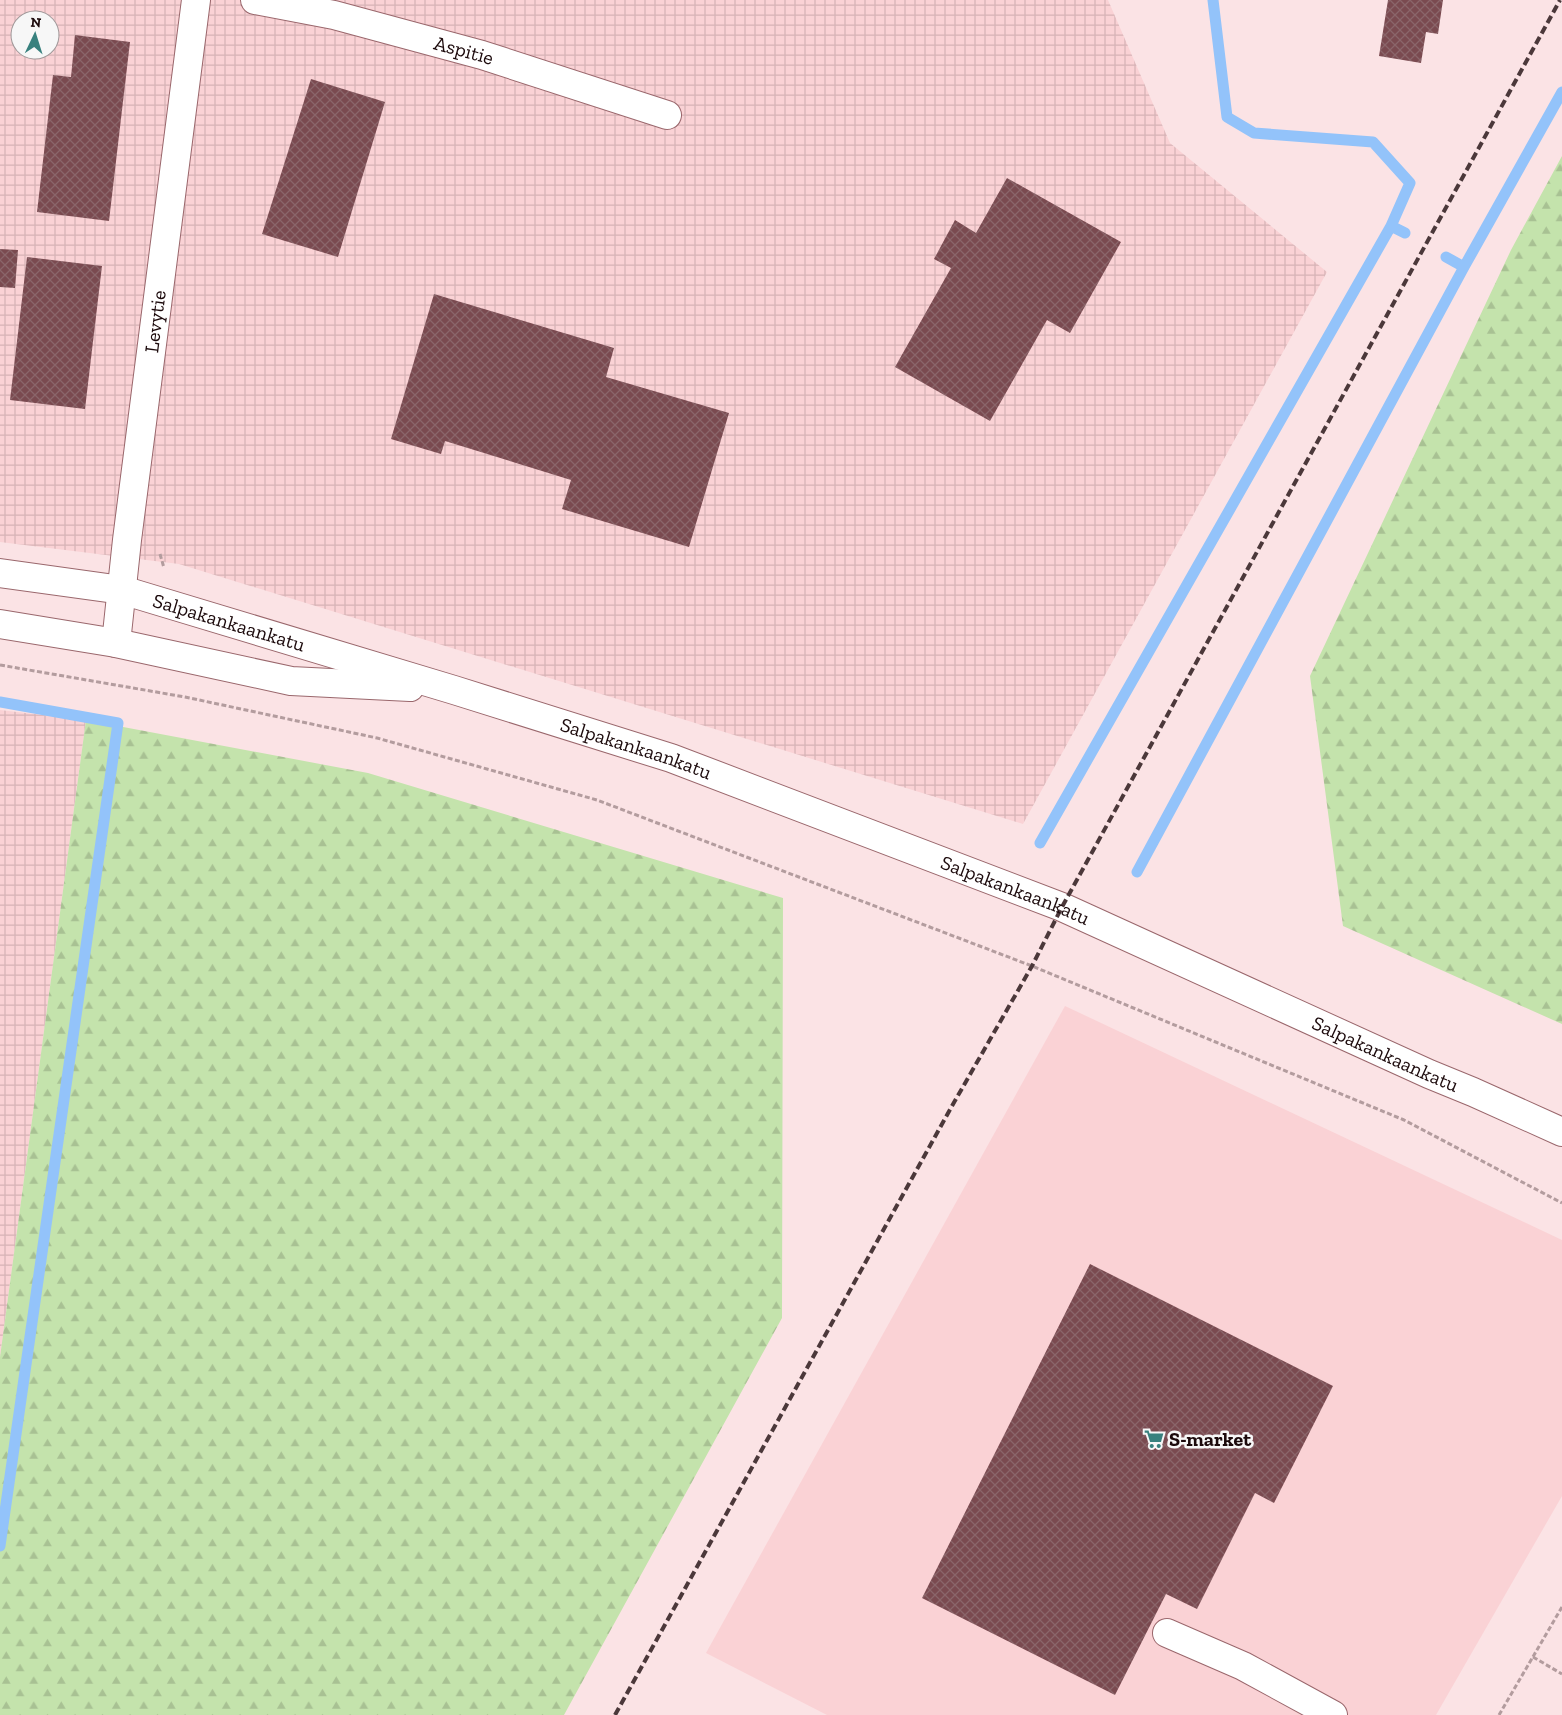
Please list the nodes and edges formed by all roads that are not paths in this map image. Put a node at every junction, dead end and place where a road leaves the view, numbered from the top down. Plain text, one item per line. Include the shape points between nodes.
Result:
1 (196, 0) edge
2 (255, 0) edge
3 (667, 115) dead end
4 (0, 573) edge
5 (122, 590) junction
6 (0, 624) edge
7 (116, 643) junction
8 (454, 690) junction
9 (1562, 1132) edge
10 (1166, 1633) dead end
11 (1333, 1715) edge

1 - 5 main road, Levytie
2 - 3 main road, Aspitie via 334,15 482,56
4 - 5 main road, Salpakankaankatu
5 - 7 main road, Levytie
5 - 8 main road, Salpakankaankatu
6 - 7 main road, Salpakankaankatu
7 - 8 main road, Salpakankaankatu via 290,681
8 - 9 main road, Salpakankaankatu via 671,758 1062,907
10 - 11 main road via 1243,1666

